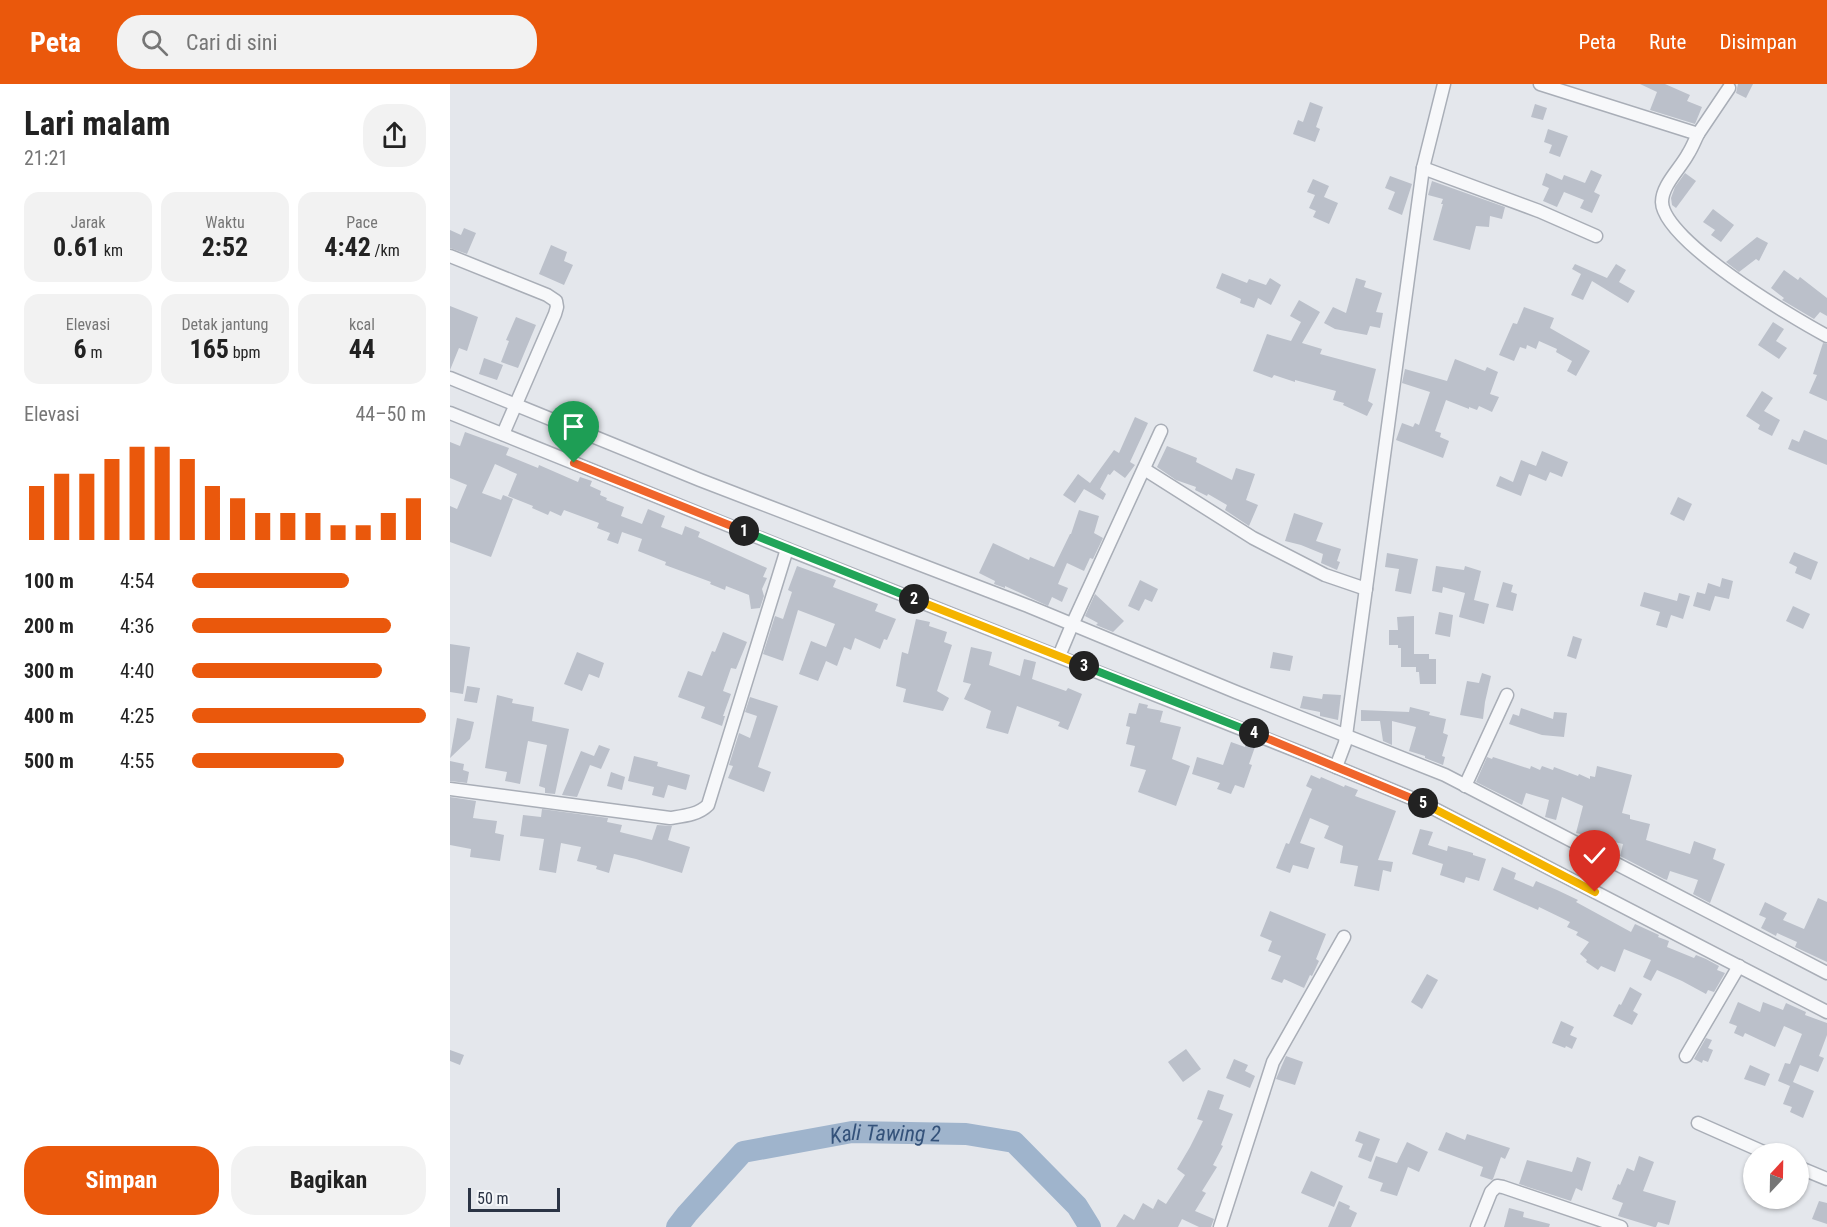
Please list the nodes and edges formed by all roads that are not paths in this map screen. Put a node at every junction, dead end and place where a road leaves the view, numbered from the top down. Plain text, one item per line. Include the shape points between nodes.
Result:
1 (1444, 84) edge
2 (1540, 84) edge
3 (1729, 88) dead end
4 (1698, 134) junction
5 (1423, 168) junction
6 (1596, 236) dead end
7 (450, 256) edge
8 (1827, 336) edge
9 (450, 378) edge
10 (450, 412) edge
11 (513, 412) junction
12 (1161, 431) dead end
13 (503, 434) junction
14 (1144, 469) junction
15 (787, 549) junction
16 (1366, 590) junction
17 (1071, 627) junction
18 (1061, 651) junction
19 (1507, 695) dead end
20 (1346, 739) junction
21 (1339, 761) junction
22 (1465, 786) junction
23 (450, 789) edge
24 (1344, 936) dead end
25 (1739, 966) junction
26 (1827, 973) edge
27 (1827, 1012) edge
28 (1686, 1056) dead end
29 (1698, 1123) dead end
30 (1743, 1143) edge
31 (1809, 1172) edge
32 (1827, 1179) edge
33 (1220, 1227) edge
34 (1477, 1227) edge
35 (1621, 1227) edge

1 - 5 street
2 - 4 street
3 - 4 street
4 - 8 street via 1665,191 1665,215 1727,275
5 - 6 street
5 - 16 street
7 - 11 street via 556,301 555,314
9 - 11 street
10 - 13 street
11 - 13 street
11 - 17 street via 700,480
12 - 14 street
13 - 15 street
14 - 16 street via 1253,538 1325,575
14 - 17 street
15 - 18 street
15 - 23 street via 704,809 670,818
16 - 20 street
17 - 18 street
17 - 20 street
18 - 21 street
19 - 22 street
20 - 21 street
20 - 22 street
21 - 25 street
22 - 26 street
24 - 33 street via 1273,1062
25 - 27 street
25 - 28 street
29 - 30 street
31 - 32 street
34 - 35 street via 1497,1186

